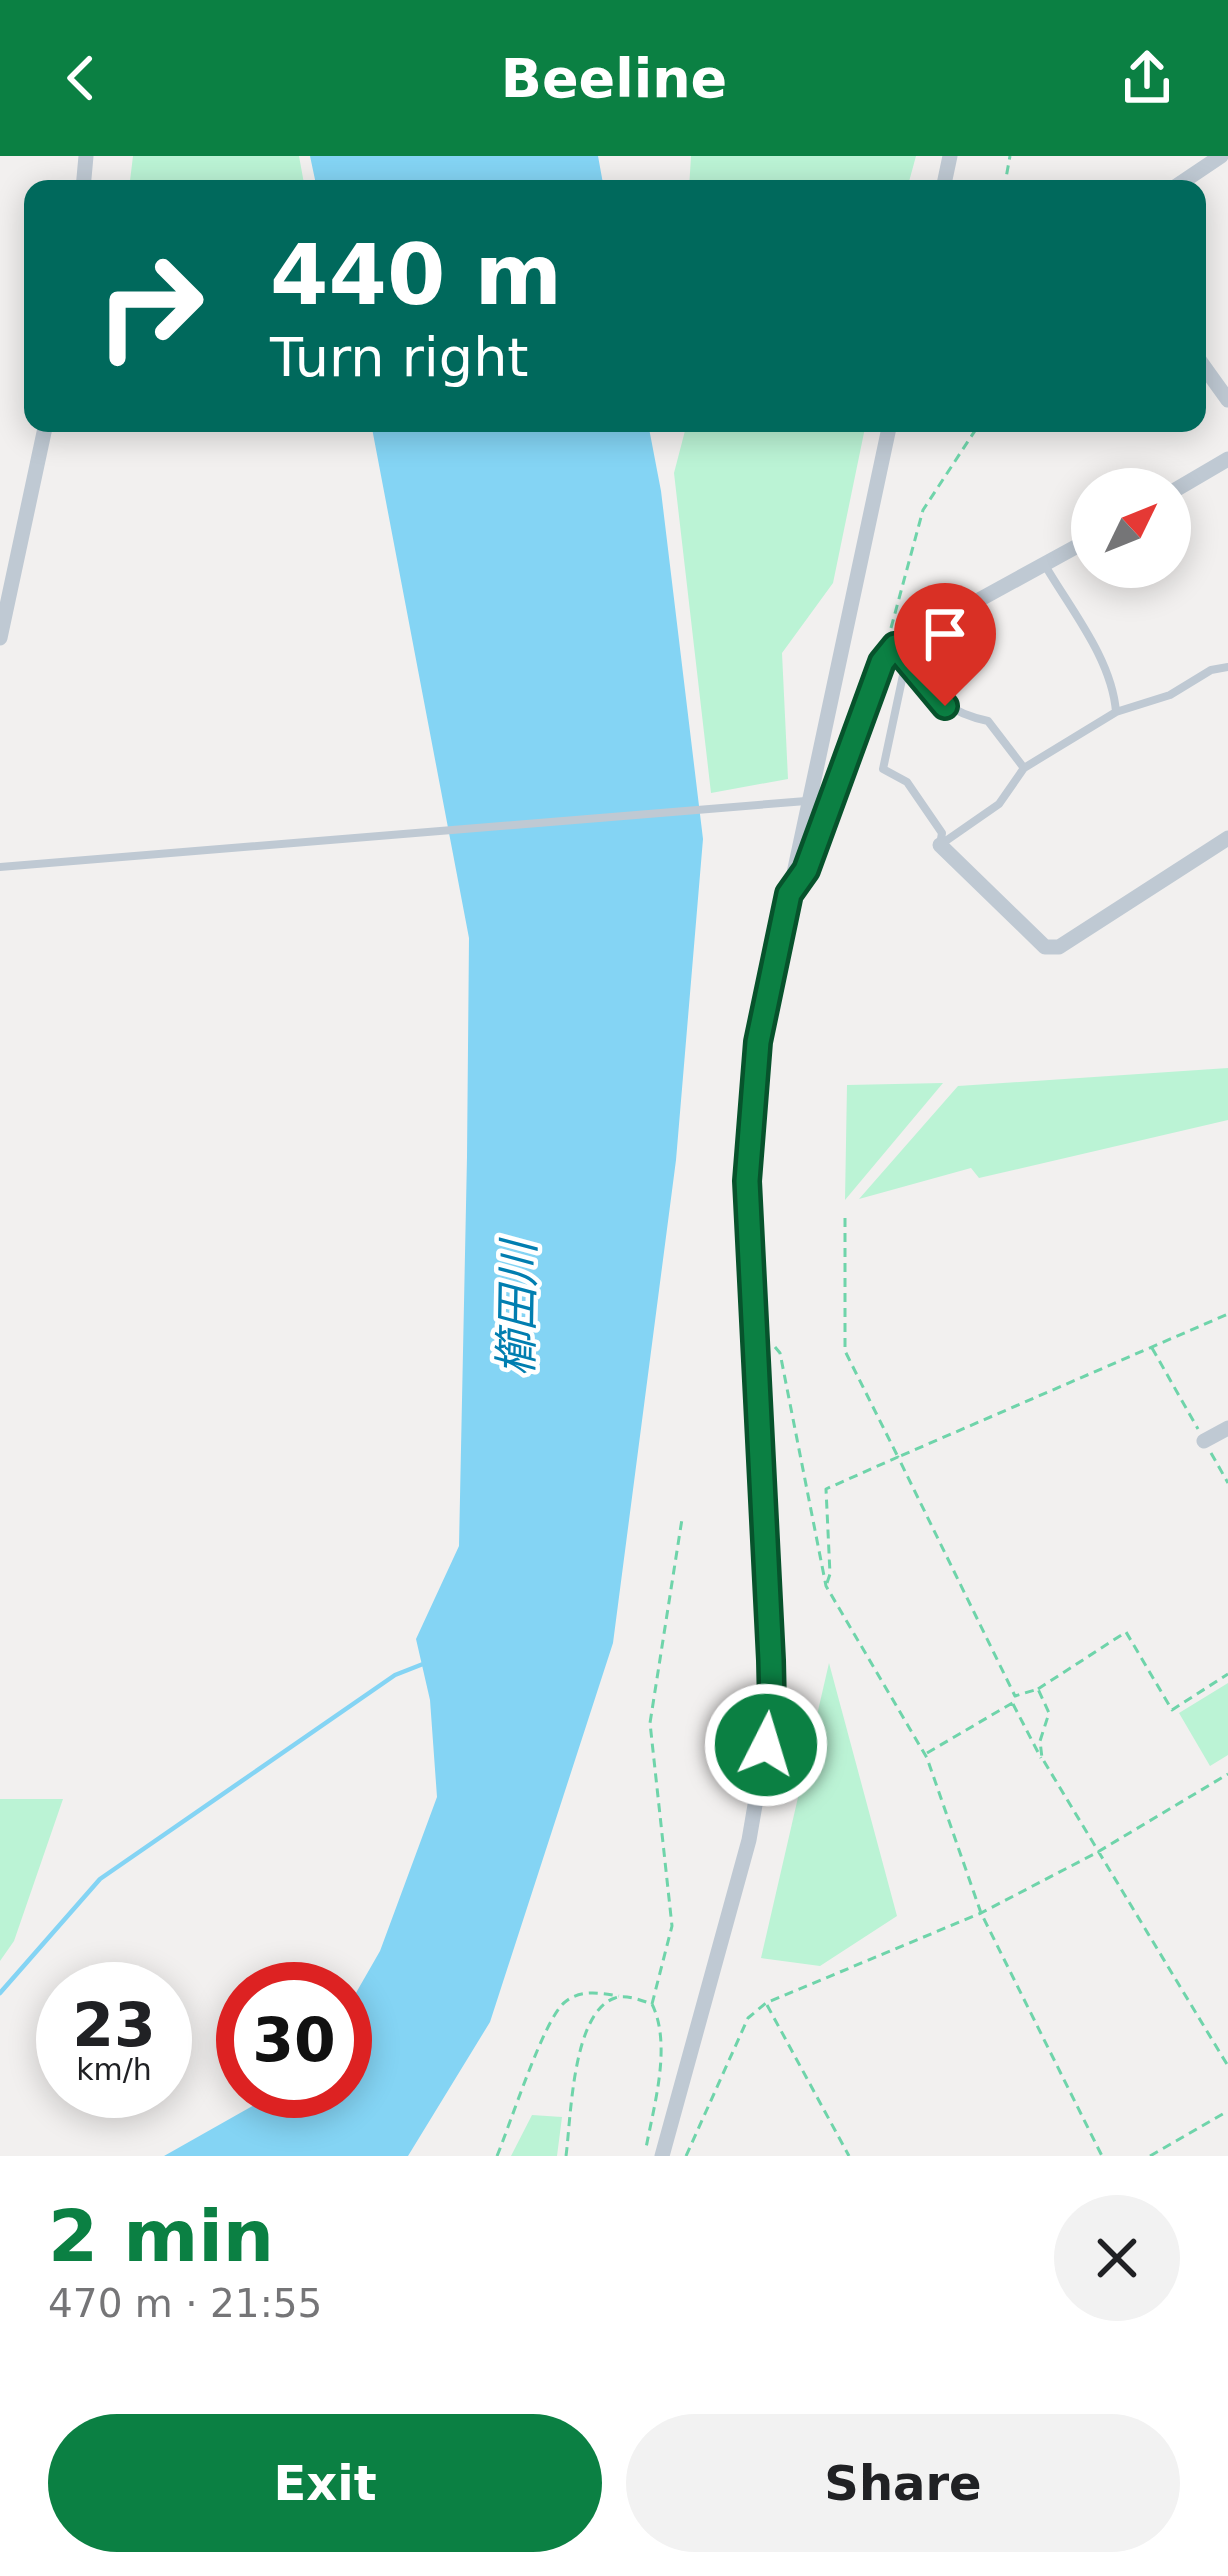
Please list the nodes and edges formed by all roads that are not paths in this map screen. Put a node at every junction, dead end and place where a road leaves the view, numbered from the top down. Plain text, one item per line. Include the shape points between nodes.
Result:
1 (1221, 156) edge
2 (1185, 180) edge
3 (1206, 370) edge
4 (1228, 400) edge
5 (44, 432) edge
6 (888, 432) edge
7 (1228, 459) edge
8 (1191, 481) edge
9 (1071, 551) edge
10 (1045, 566) junction
11 (0, 638) edge
12 (900, 653) junction
13 (1228, 667) edge
14 (1116, 712) junction
15 (1024, 768) junction
16 (808, 800) junction
17 (1228, 838) edge
18 (940, 844) junction
19 (0, 867) edge
20 (789, 894) junction
21 (1228, 1428) edge
22 (1204, 1441) road end
23 (662, 2156) edge

1 - 2 street
3 - 4 street
5 - 11 street
6 - 16 street
7 - 8 street
9 - 10 street
10 - 12 street
10 - 14 lane via 1102,662
12 - 15 lane via 945,706 988,721
12 - 18 lane via 883,769 907,782 942,833
12 - 20 street via 882,662 806,870
13 - 14 lane
14 - 15 lane
15 - 18 lane via 999,804
16 - 19 lane
16 - 20 street
17 - 18 street via 1059,947 1045,947
20 - 23 street via 758,1042 747,1181 772,1706 748,1840
21 - 22 street

